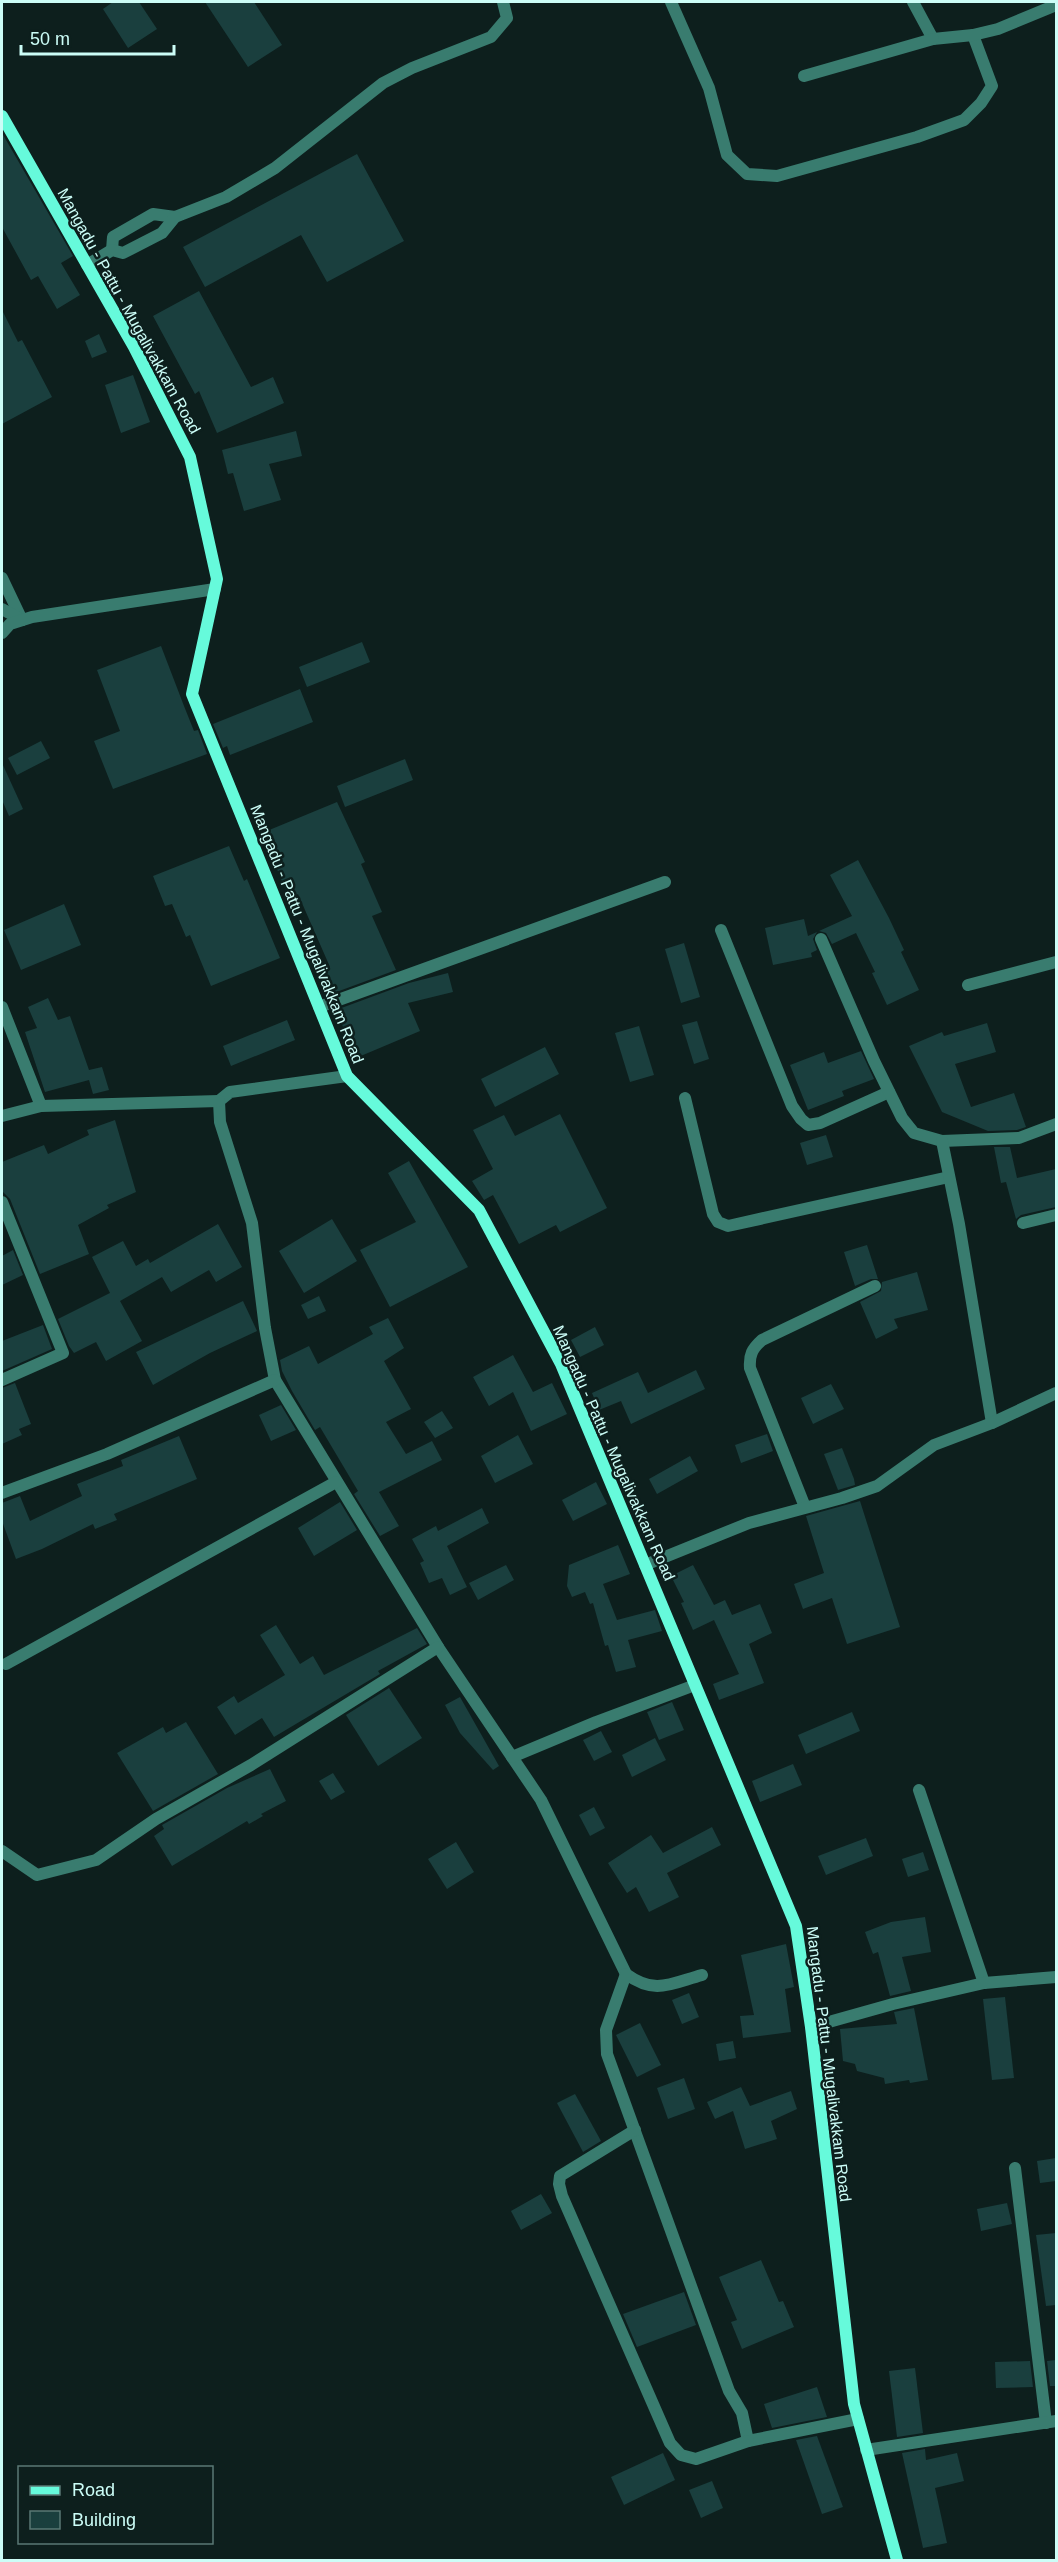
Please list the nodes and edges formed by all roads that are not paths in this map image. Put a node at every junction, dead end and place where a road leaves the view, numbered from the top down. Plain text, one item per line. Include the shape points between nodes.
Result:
1 (503, 2) edge
2 (671, 2) edge
3 (913, 2) edge
4 (1056, 5) edge
5 (973, 36) junction
6 (933, 39) junction
7 (804, 76) dead end
8 (2, 116) edge
9 (175, 217) junction
10 (112, 250) junction
11 (87, 265) junction
12 (2, 578) edge
13 (215, 589) junction
14 (2, 609) edge
15 (22, 620) junction
16 (2, 633) edge
17 (664, 882) dead end
18 (721, 930) dead end
19 (821, 939) dead end
20 (1056, 962) edge
21 (968, 985) dead end
22 (2, 1006) edge
23 (319, 1007) junction
24 (347, 1076) junction
25 (889, 1092) junction
26 (685, 1098) dead end
27 (219, 1101) junction
28 (41, 1106) junction
29 (2, 1116) edge
30 (1056, 1124) edge
31 (942, 1141) junction
32 (949, 1177) junction
33 (2, 1202) edge
34 (1056, 1215) edge
35 (1023, 1223) dead end
36 (875, 1286) dead end
37 (2, 1380) edge
38 (275, 1380) junction
39 (1056, 1393) edge
40 (992, 1423) junction
41 (336, 1482) junction
42 (2, 1493) edge
43 (805, 1507) junction
44 (645, 1565) junction
45 (438, 1647) junction
46 (6, 1664) dead end
47 (695, 1685) junction
48 (512, 1757) junction
49 (920, 1790) dead end
50 (2, 1851) edge
51 (626, 1974) junction
52 (702, 1975) dead end
53 (1056, 1977) edge
54 (984, 1983) junction
55 (811, 2027) junction
56 (635, 2130) junction
57 (1016, 2168) dead end
58 (858, 2419) junction
59 (1051, 2422) edge
60 (748, 2441) junction
61 (866, 2450) junction
62 (897, 2560) edge

1 - 9 street via 507,18 491,36 383,83 275,168 226,197
2 - 5 street via 709,88 727,155 747,174 777,176 964,120 992,87
3 - 6 street
4 - 5 street
5 - 6 street
6 - 7 street
8 - 11 street, Mangadu - Pattu - Mugalivakkam Road
9 - 10 street via 162,233 123,253
9 - 10 street via 153,214 113,237
10 - 11 street
11 - 13 street, Mangadu - Pattu - Mugalivakkam Road via 190,457 217,579
12 - 15 street
13 - 15 street
13 - 23 street, Mangadu - Pattu - Mugalivakkam Road via 192,694
14 - 15 street
15 - 16 street via 10,624
17 - 23 street
18 - 25 street via 792,1106 801,1119 808,1125 820,1123
19 - 25 street
20 - 21 street
22 - 28 street
23 - 24 street, Mangadu - Pattu - Mugalivakkam Road
24 - 27 street via 230,1092
24 - 44 street, Mangadu - Pattu - Mugalivakkam Road via 479,1210 561,1364
25 - 31 street via 914,1133
26 - 32 street via 713,1214 718,1222 728,1226
27 - 28 street
27 - 38 street via 220,1122 252,1223
28 - 29 street
30 - 31 street via 1019,1138
31 - 32 street
32 - 40 street
33 - 37 street via 63,1353
34 - 35 street
36 - 43 street via 762,1340 749,1357
38 - 41 street
38 - 42 street via 107,1454
39 - 40 street
40 - 43 street via 934,1444 877,1486
41 - 45 street
41 - 46 street
43 - 44 street via 749,1523
44 - 47 street, Mangadu - Pattu - Mugalivakkam Road
45 - 48 street
45 - 50 street via 96,1860 37,1875
47 - 48 street
47 - 55 street, Mangadu - Pattu - Mugalivakkam Road via 796,1926
48 - 51 street via 541,1800
49 - 54 street
51 - 52 street via 653,1988
51 - 56 street via 606,2030 607,2054
53 - 54 street
54 - 55 street
55 - 58 street, Mangadu - Pattu - Mugalivakkam Road
56 - 60 street via 729,2391 742,2413
56 - 60 street via 560,2176 562,2196 670,2443 681,2455 696,2459
57 - 59 street
58 - 60 street
58 - 61 street, Mangadu - Pattu - Mugalivakkam Road
59 - 61 street
61 - 62 street, Mangadu - Pattu - Mugalivakkam Road

